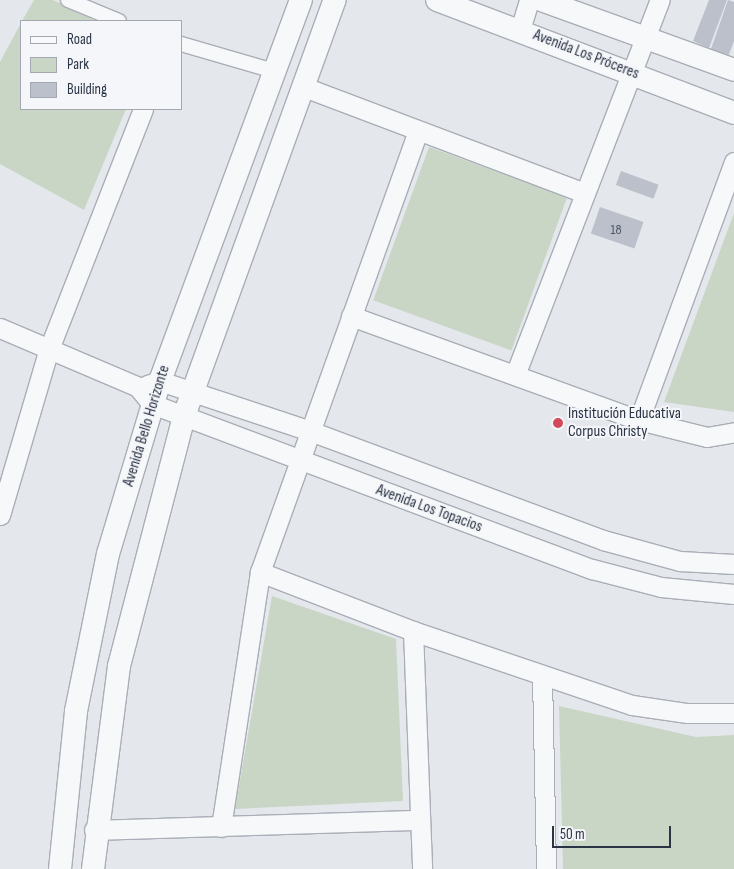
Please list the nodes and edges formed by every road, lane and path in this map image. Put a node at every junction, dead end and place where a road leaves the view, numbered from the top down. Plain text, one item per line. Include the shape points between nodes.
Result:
1 (68, 0) edge
2 (301, 0) edge
3 (335, 0) edge
4 (437, 0) edge
5 (529, 0) edge
6 (541, 0) edge
7 (660, 0) edge
8 (117, 20) edge
9 (520, 30) junction
10 (645, 37) junction
11 (182, 44) edge
12 (734, 70) edge
13 (274, 71) junction
14 (630, 72) junction
15 (304, 87) junction
16 (143, 110) edge
17 (734, 113) edge
18 (418, 131) junction
19 (734, 162) edge
20 (585, 192) junction
21 (351, 316) junction
22 (0, 328) edge
23 (50, 349) junction
24 (515, 375) junction
25 (160, 381) junction
26 (138, 387) junction
27 (192, 392) junction
28 (152, 404) junction
29 (184, 416) junction
30 (638, 420) junction
31 (310, 431) junction
32 (734, 432) edge
33 (297, 461) junction
34 (4, 482) edge
35 (0, 515) edge
36 (603, 540) junction
37 (734, 564) edge
38 (592, 569) junction
39 (260, 572) junction
40 (734, 594) edge
41 (413, 631) junction
42 (542, 676) junction
43 (734, 713) edge
44 (420, 820) junction
45 (221, 826) junction
46 (94, 830) junction
47 (60, 869) edge
48 (93, 869) edge
49 (422, 869) edge
50 (546, 869) edge

1 - 8 street
2 - 13 street, Avenida Bello Horizonte
3 - 15 street, Avenida Bello Horizonte
4 - 9 street, Avenida Los Próceres
5 - 9 street
6 - 10 street
7 - 10 street
9 - 14 street, Avenida Los Próceres
10 - 12 street
10 - 14 street
11 - 13 street
13 - 25 street, Avenida Bello Horizonte
14 - 17 street, Avenida Los Próceres
14 - 20 street
15 - 18 street
15 - 27 street, Avenida Bello Horizonte
16 - 23 street
18 - 20 street
18 - 21 street
19 - 30 street
20 - 24 street
21 - 24 street
21 - 31 street
22 - 23 street, Avenida Los Topacios
23 - 26 street, Avenida Los Topacios
23 - 34 street
24 - 30 street
25 - 26 street
25 - 27 street, Avenida Los Topacios
25 - 28 street, Avenida Bello Horizonte
26 - 28 street, Avenida Los Topacios
27 - 29 street, Avenida Bello Horizonte
27 - 31 street, Avenida Los Topacios
28 - 29 street, Avenida Los Topacios
28 - 47 street, Avenida Bello Horizonte via 108,554 76,711
29 - 33 street, Avenida Los Topacios
29 - 46 street, Avenida Bello Horizonte via 119,666
30 - 32 street via 707,437
31 - 33 street
31 - 36 street, Avenida Los Topacios
33 - 38 street, Avenida Los Topacios
33 - 39 street
34 - 35 street
36 - 37 street, Avenida Los Topacios via 680,561
36 - 38 street
38 - 40 street, Avenida Los Topacios via 661,587
39 - 41 street
39 - 45 street
41 - 42 street
41 - 44 street
42 - 43 street via 632,705 687,713
42 - 50 street
44 - 45 street
44 - 49 street
45 - 46 street
46 - 48 street, Avenida Bello Horizonte

